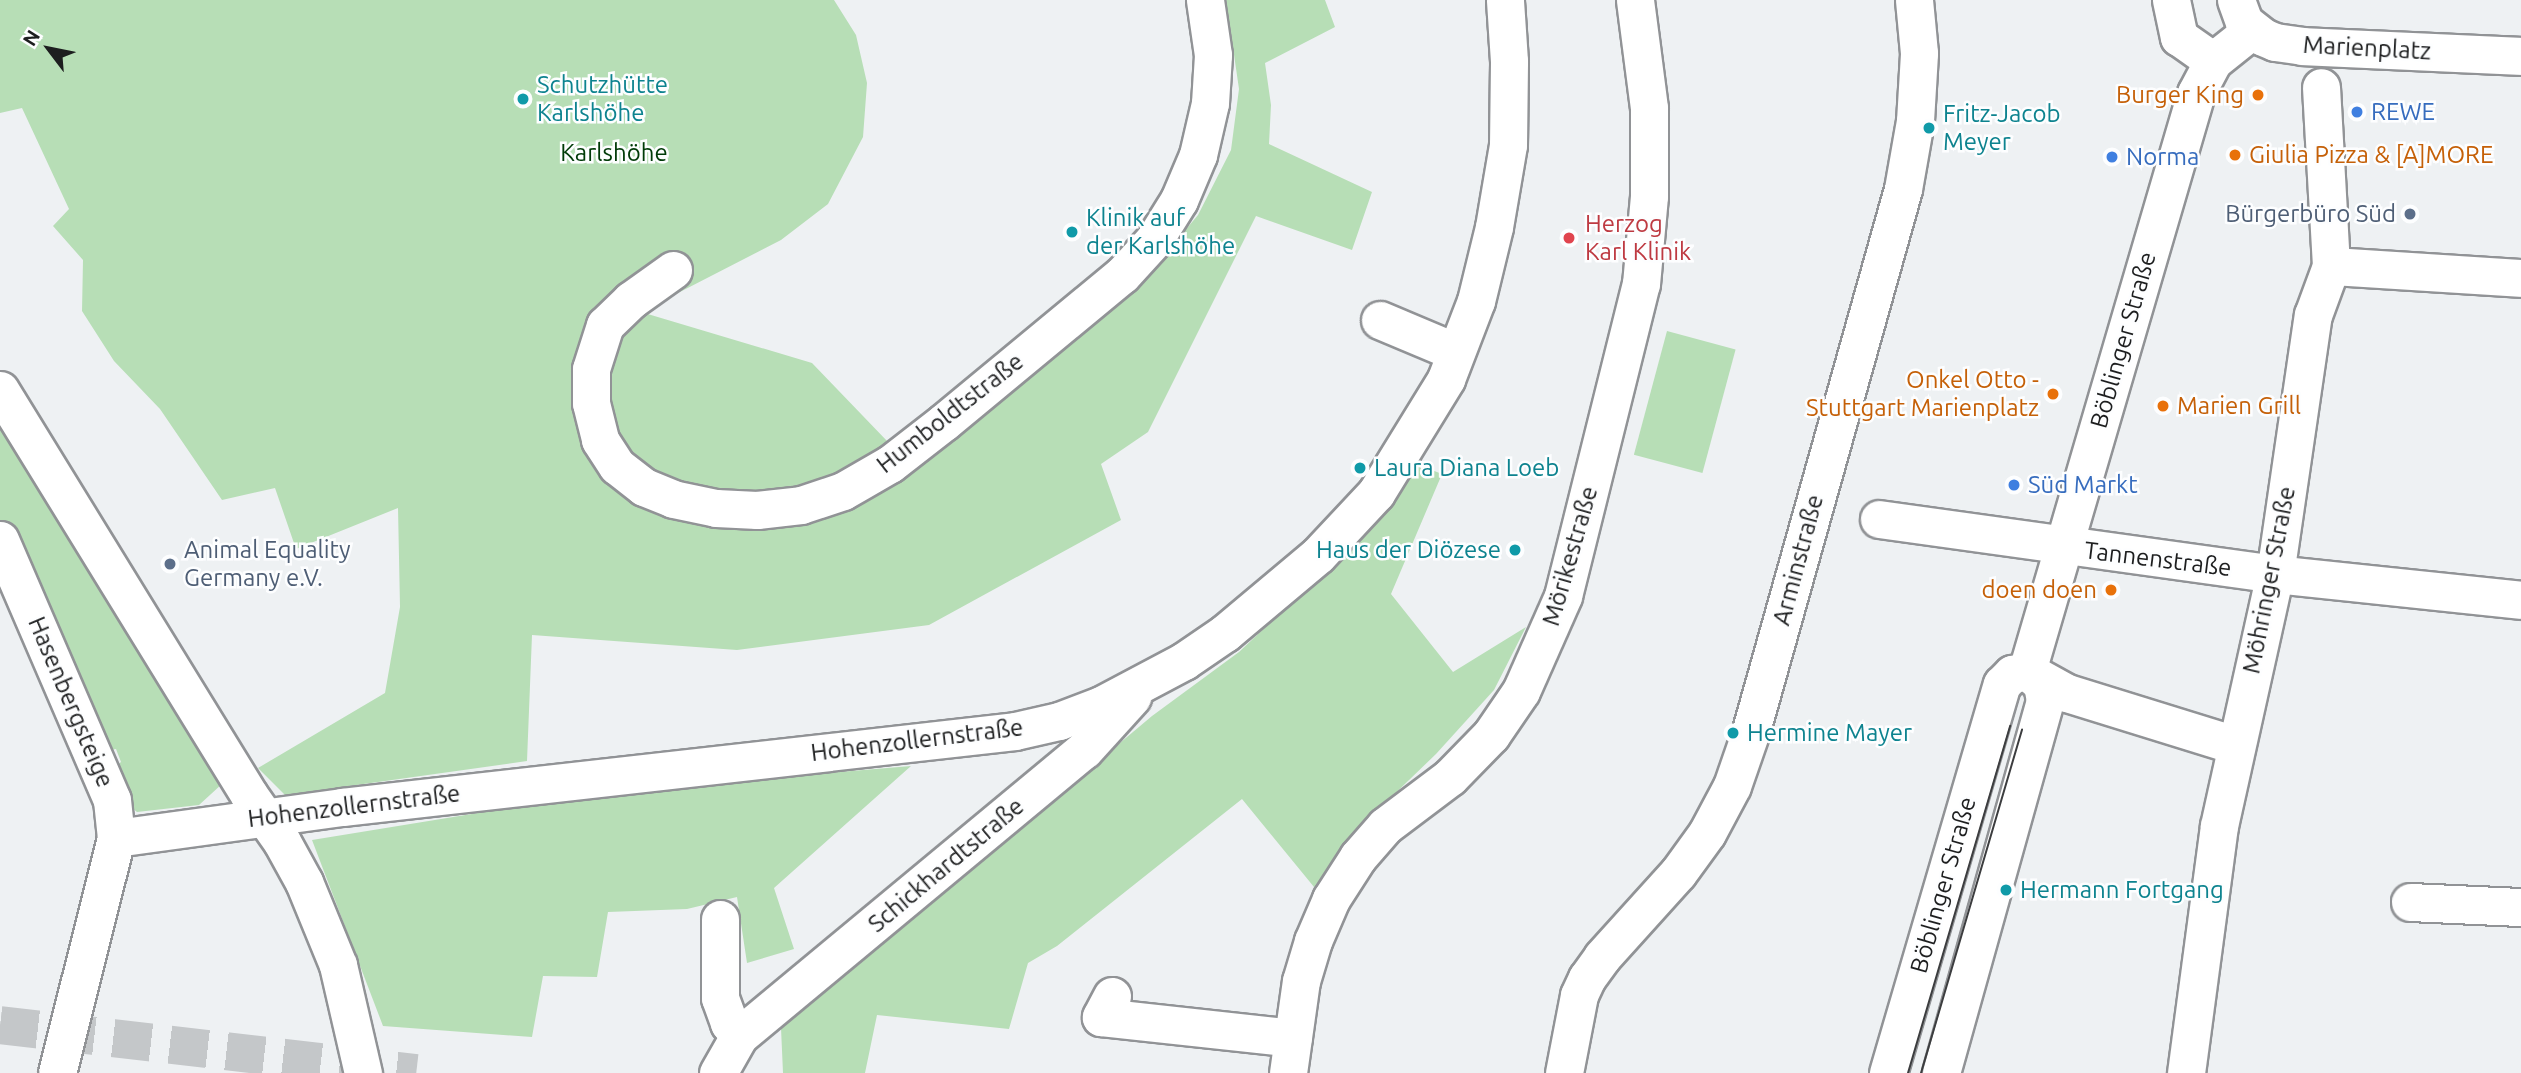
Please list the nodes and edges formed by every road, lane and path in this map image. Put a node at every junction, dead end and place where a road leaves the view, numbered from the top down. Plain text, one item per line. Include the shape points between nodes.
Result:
1 (1205, 0) edge
2 (1505, 0) edge
3 (1635, 0) edge
4 (1914, 0) edge
5 (2171, 0) edge
6 (2244, 15) edge
7 (2521, 56) edge
8 (2213, 61) junction
9 (2321, 87) dead end
10 (2331, 266) junction
11 (673, 270) dead end
12 (2521, 278) edge
13 (1380, 320) dead end
14 (1456, 352) junction
15 (0, 390) edge
16 (1878, 519) dead end
17 (0, 540) edge
18 (2063, 546) junction
19 (2275, 574) junction
20 (2521, 600) edge
21 (2027, 671) junction
22 (1143, 685) junction
23 (2235, 745) junction
24 (264, 817) junction
25 (116, 838) junction
26 (2410, 902) dead end
27 (2521, 907) edge
28 (720, 919) dead end
29 (1112, 996) dead end
30 (739, 1036) junction
31 (1291, 1056) edge
32 (57, 1073) edge
33 (363, 1073) edge
34 (718, 1073) edge
35 (1564, 1073) edge
36 (1888, 1073) edge
37 (1941, 1073) edge
38 (2186, 1073) edge

1 - 11 street, Humboldtstraße via 1213,55 1210,103 1198,155 1180,200 1154,240 1122,275 944,422 890,464 843,491 801,505 716,508 673,499 645,487 617,466 600,440 591,403 591,369 605,325
2 - 14 street, Hohenzollernstraße via 1508,145 1476,301
3 - 31 street, Mörikestraße via 1649,108 1649,196 1641,284 1563,596 1521,691 1491,735 1450,777 1385,826 1331,899 1301,981
4 - 35 street, Arminstraße via 1919,53 1916,108 1903,189 1750,734 1732,786 1707,832 1678,873 1587,978 1579,995
5 - 8 street via 2179,37
6 - 7 street, Marienplatz via 2275,42 2302,46
6 - 8 street, Böblinger Straße
8 - 18 street, Böblinger Straße via 2196,93
9 - 10 street, Möhringer Straße via 2332,218
10 - 12 street
10 - 19 street, Möhringer Straße via 2313,314
13 - 14 street
14 - 22 street, Hohenzollernstraße via 1440,388 1376,493 1318,555 1225,633
15 - 24 street
16 - 18 street, Tannenstraße
17 - 25 street, Hasenbergsteige via 110,792
18 - 19 street, Tannenstraße
18 - 21 street, Böblinger Straße
19 - 20 street, Tannenstraße
19 - 23 street, Möhringer Straße
21 - 23 street via 2067,693
21 - 36 street, Böblinger Straße via 2012,674 2002,684
21 - 37 street, Böblinger Straße via 2042,684 2045,701
22 - 24 street, Hohenzollernstraße via 1059,721 1015,732
22 - 30 street, Schickhardtstraße via 1084,750
23 - 38 street, Möhringer Straße via 2219,825
24 - 25 street, Hohenzollernstraße
24 - 33 street via 304,882 338,965
25 - 32 street, Hasenbergsteige
26 - 27 street
28 - 30 street via 720,998
29 - 31 street via 1101,1017
30 - 34 street, Schickhardtstraße

